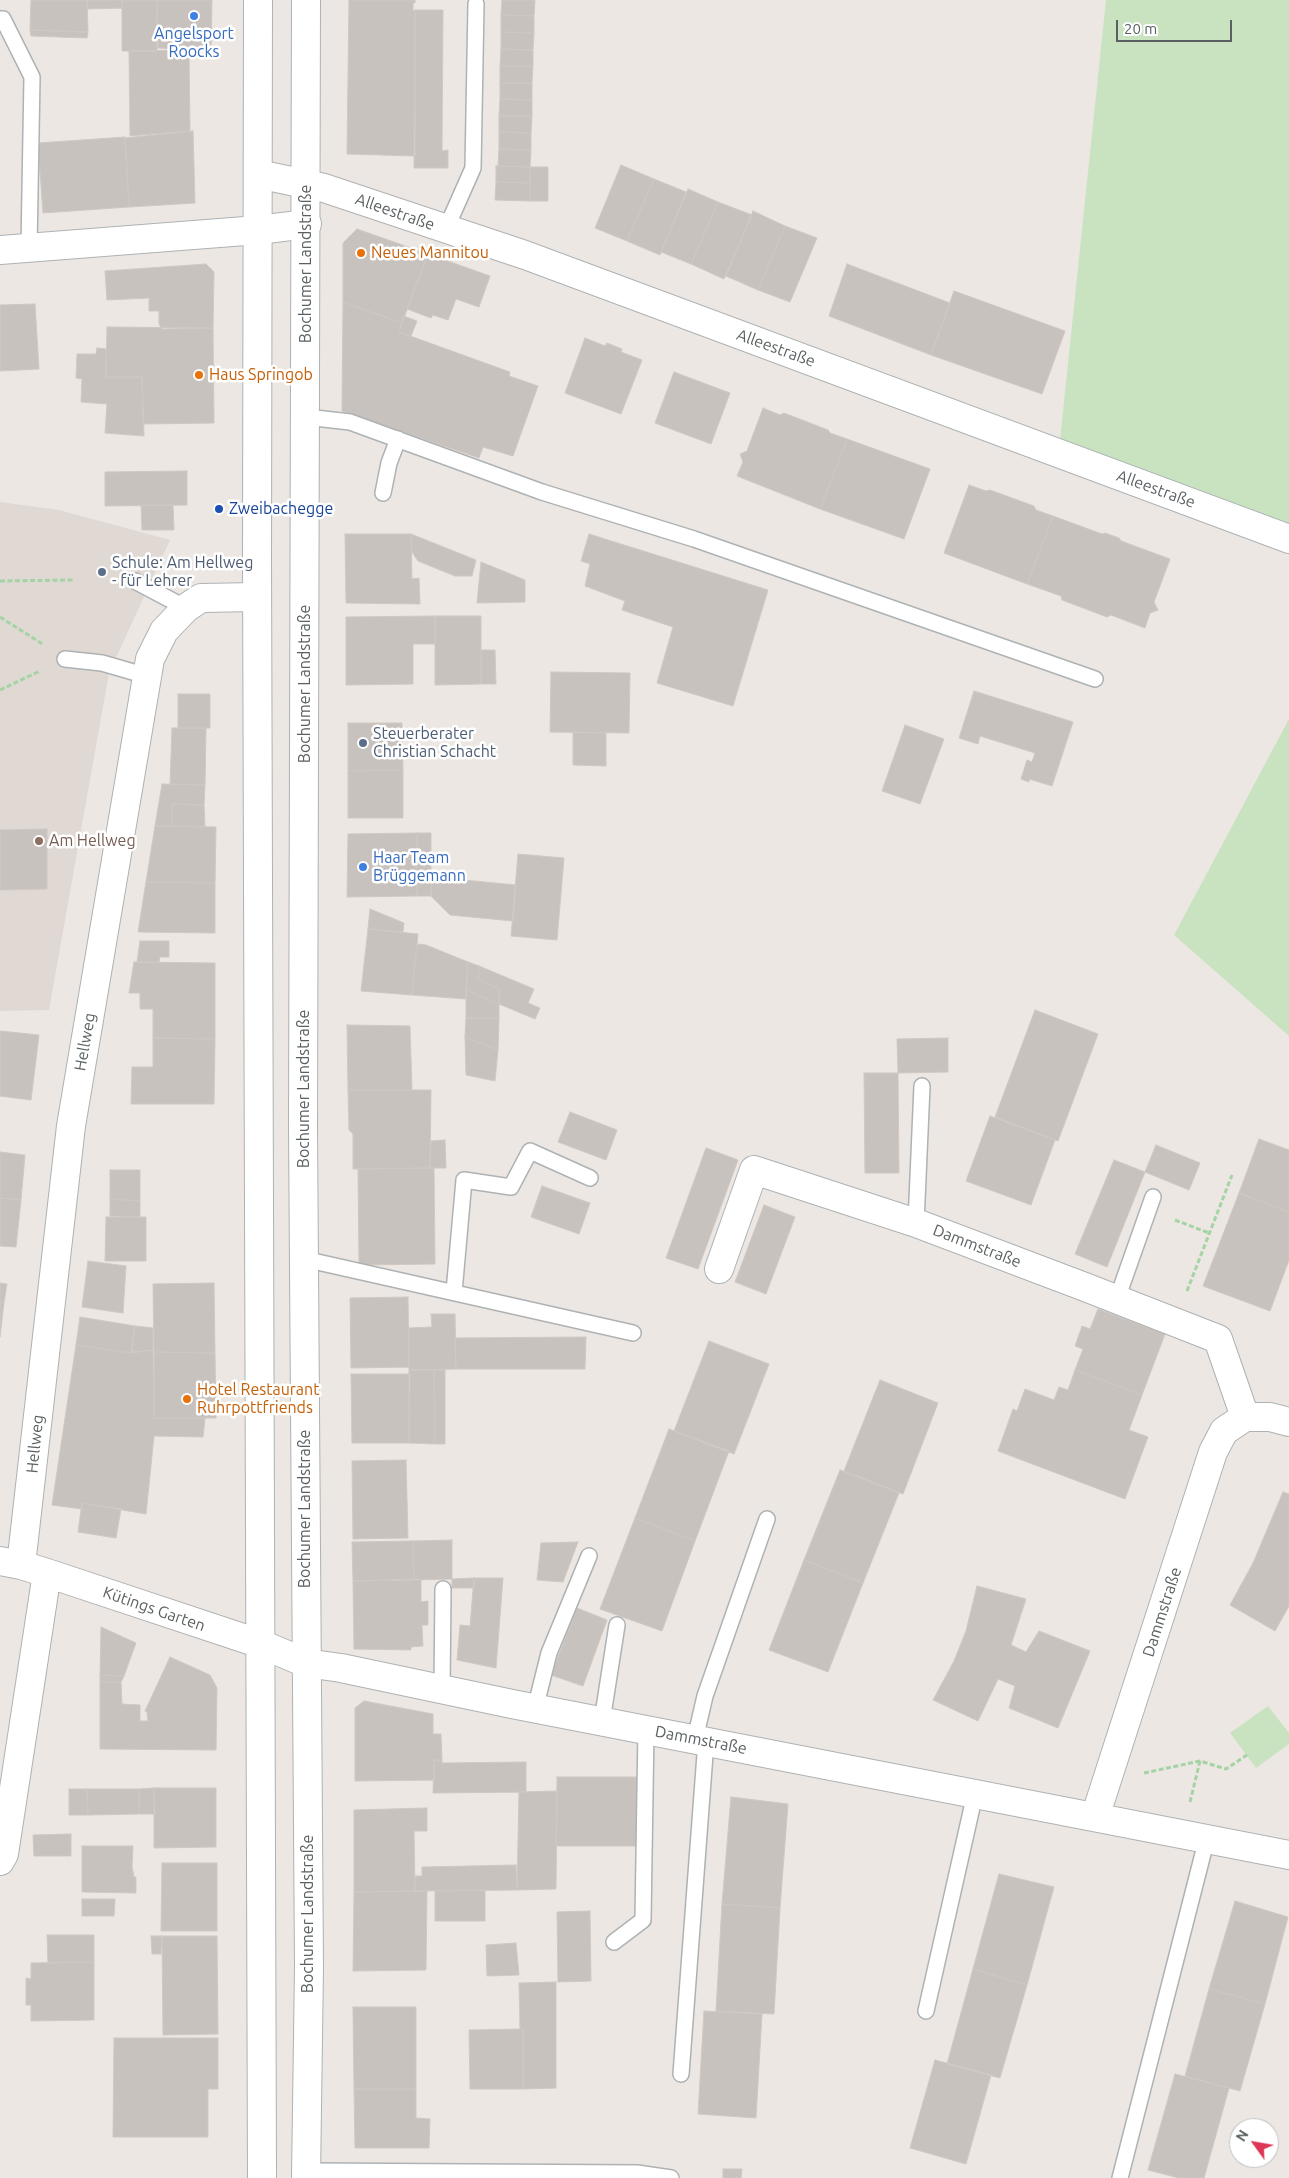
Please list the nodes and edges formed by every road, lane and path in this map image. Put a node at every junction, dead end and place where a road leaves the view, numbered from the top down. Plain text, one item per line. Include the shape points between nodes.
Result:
1 (258, 0) edge
2 (306, 0) edge
3 (476, 4) dead end
4 (0, 19) edge
5 (258, 174) junction
6 (306, 183) junction
7 (307, 224) junction
8 (446, 229) junction
9 (258, 230) junction
10 (29, 248) junction
11 (0, 250) edge
12 (306, 417) junction
13 (398, 440) junction
14 (383, 493) dead end
15 (1289, 539) edge
16 (73, 580) dead end
17 (0, 581) edge
18 (135, 581) dead end
19 (257, 597) junction
20 (186, 608) junction
21 (0, 617) edge
22 (65, 659) junction
23 (147, 676) junction
24 (1095, 679) dead end
25 (0, 690) edge
26 (922, 1086) dead end
27 (1232, 1175) dead end
28 (590, 1178) dead end
29 (1151, 1203) joint
30 (916, 1223) junction
31 (1209, 1233) junction
32 (304, 1258) junction
33 (719, 1270) dead end
34 (454, 1292) junction
35 (1118, 1300) junction
36 (1175, 1322) junction
37 (633, 1333) dead end
38 (1245, 1418) junction
39 (1289, 1422) edge
40 (767, 1519) dead end
41 (589, 1556) dead end
42 (10, 1563) edge
43 (47, 1573) junction
44 (443, 1589) dead end
45 (617, 1625) dead end
46 (261, 1644) junction
47 (306, 1664) junction
48 (442, 1689) junction
49 (535, 1709) junction
50 (602, 1722) junction
51 (646, 1729) junction
52 (700, 1740) junction
53 (1246, 1754) dead end
54 (1200, 1761) junction
55 (1107, 1781) junction
56 (975, 1794) junction
57 (1095, 1817) junction
58 (1195, 1836) junction
59 (1289, 1855) edge
60 (0, 1861) edge
61 (614, 1942) dead end
62 (926, 2011) dead end
63 (681, 2074) dead end
64 (306, 2175) edge
65 (262, 2178) edge
66 (671, 2178) edge
67 (1120, 2178) edge

1 - 5 street
2 - 6 street, Bochumer Landstraße
3 - 8 lane via 473,168
4 - 10 lane via 3,19 32,77
5 - 6 street, Alleestraße
5 - 9 street
6 - 7 street, Bochumer Landstraße
6 - 8 street, Alleestraße
7 - 9 street
7 - 12 street, Bochumer Landstraße
8 - 15 street, Alleestraße
9 - 10 street
9 - 19 street
10 - 11 street
12 - 13 lane via 350,422
12 - 32 street, Bochumer Landstraße
13 - 14 lane
13 - 24 lane via 542,492 704,542
16 - 17 path
18 - 20 lane
19 - 20 street, Hellweg via 201,598
19 - 46 street
20 - 23 street, Hellweg via 164,631 150,659
21 - 22 path
22 - 23 lane via 102,663
22 - 25 path
23 - 42 street, Hellweg via 71,1126
26 - 30 lane
27 - 31 path
28 - 34 lane via 530,1151 511,1187 464,1180
29 - 31 path
29 - 35 lane
30 - 33 street, Dammstraße via 754,1170
30 - 35 street, Dammstraße
31 - 36 path
32 - 34 lane
32 - 47 street, Bochumer Landstraße
34 - 37 lane
35 - 36 street, Dammstraße
36 - 38 street, Dammstraße via 1218,1339
38 - 39 street, Dammstraße via 1270,1417
38 - 55 street, Dammstraße via 1224,1431 1213,1452
40 - 52 lane via 705,1696
41 - 49 lane via 549,1653
42 - 43 street, Kütings Garten
43 - 46 street, Kütings Garten
43 - 60 street via 4,1854
44 - 48 lane
45 - 50 lane
46 - 47 street, Kütings Garten
46 - 65 street
47 - 48 street, Dammstraße
47 - 64 street, Bochumer Landstraße via 309,1967
48 - 49 street, Dammstraße
49 - 50 street, Dammstraße
50 - 51 street, Dammstraße
51 - 52 street, Dammstraße
51 - 61 lane via 643,1920
52 - 56 street, Dammstraße
52 - 63 lane
53 - 54 path via 1226,1769
54 - 55 path
54 - 58 path
55 - 57 street, Dammstraße
56 - 57 street, Dammstraße
56 - 62 lane
57 - 58 street, Dammstraße
58 - 59 street, Dammstraße
58 - 67 lane
64 - 66 lane via 637,2173

